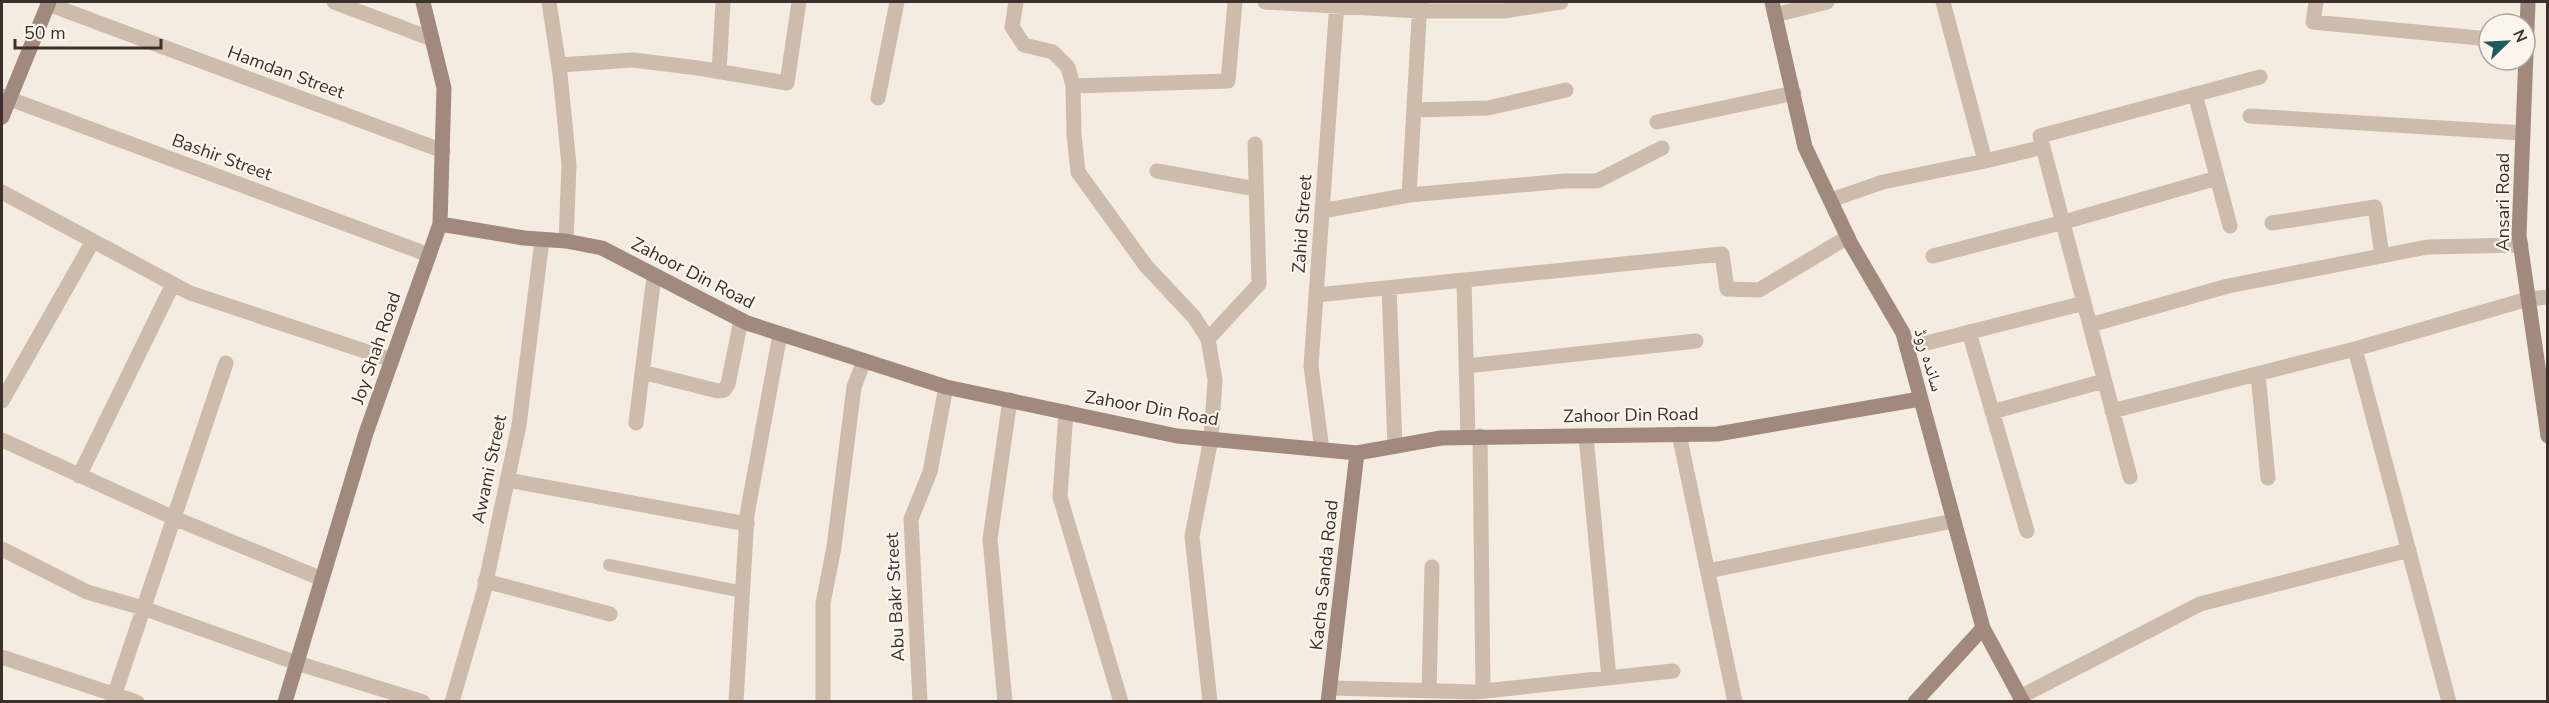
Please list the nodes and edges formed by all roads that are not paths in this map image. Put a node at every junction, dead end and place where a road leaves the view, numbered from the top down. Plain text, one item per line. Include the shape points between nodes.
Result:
1 (334, 2) edge
2 (423, 2) edge
3 (549, 2) edge
4 (723, 2) edge
5 (799, 2) edge
6 (897, 2) edge
7 (1016, 2) edge
8 (1235, 2) edge
9 (1266, 2) edge
10 (1556, 2) edge
11 (1827, 2) edge
12 (1943, 2) edge
13 (2316, 2) edge
14 (48, 3) edge
15 (1337, 3) edge
16 (1420, 6) edge
17 (1774, 8) edge
18 (2477, 38) edge
19 (432, 39) junction
20 (559, 65) junction
21 (719, 72) junction
22 (2525, 72) edge
23 (2260, 77) dead end
24 (1073, 86) junction
25 (1566, 90) dead end
26 (1794, 93) junction
27 (2196, 94) junction
28 (5, 97) edge
29 (878, 98) dead end
30 (1414, 110) junction
31 (2250, 116) dead end
32 (2, 117) edge
33 (1657, 122) dead end
34 (2523, 133) junction
35 (1255, 144) dead end
36 (2043, 147) junction
37 (1662, 148) dead end
38 (443, 151) junction
39 (1984, 161) junction
40 (1157, 171) dead end
41 (2217, 178) junction
42 (1256, 189) junction
43 (2, 192) edge
44 (1409, 195) junction
45 (1831, 200) junction
46 (1322, 211) junction
47 (2064, 222) junction
48 (2272, 223) dead end
49 (440, 224) junction
50 (2230, 226) dead end
51 (1848, 237) junction
52 (542, 240) junction
53 (93, 241) junction
54 (566, 241) junction
55 (2521, 245) junction
56 (429, 255) junction
57 (1933, 256) dead end
58 (2382, 256) junction
59 (654, 276) junction
60 (1464, 280) junction
61 (173, 284) junction
62 (1389, 288) junction
63 (1316, 295) junction
64 (2547, 297) edge
65 (2528, 299) junction
66 (2084, 303) junction
67 (741, 320) junction
68 (2090, 325) junction
69 (1969, 332) junction
70 (780, 333) junction
71 (1208, 339) junction
72 (1696, 341) dead end
73 (1907, 348) junction
74 (2355, 349) junction
75 (392, 360) junction
76 (864, 361) junction
77 (226, 363) dead end
78 (1467, 366) junction
79 (642, 372) junction
80 (2258, 374) junction
81 (2104, 381) junction
82 (946, 387) junction
83 (1920, 399) junction
84 (1010, 400) junction
85 (2, 401) edge
86 (2112, 411) junction
87 (1066, 412) junction
88 (1992, 412) junction
89 (636, 423) dead end
90 (1678, 434) junction
91 (1586, 436) junction
92 (2547, 436) edge
93 (1474, 437) junction
94 (1211, 439) junction
95 (2, 440) edge
96 (1395, 446) junction
97 (1322, 450) junction
98 (1357, 453) junction
99 (79, 476) junction
100 (2130, 477) dead end
101 (2268, 478) dead end
102 (507, 480) junction
103 (174, 518) junction
104 (1953, 521) junction
105 (747, 524) junction
106 (2027, 531) dead end
107 (2, 549) edge
108 (2409, 550) junction
109 (609, 565) dead end
110 (1432, 567) dead end
111 (1708, 572) junction
112 (322, 579) junction
113 (485, 581) junction
114 (743, 592) junction
115 (143, 608) junction
116 (610, 614) dead end
117 (1983, 628) junction
118 (2, 657) edge
119 (297, 663) junction
120 (1673, 671) dead end
121 (1610, 678) junction
122 (1429, 691) junction
123 (1482, 691) junction
124 (1330, 695) edge
125 (113, 698) edge
126 (2022, 699) edge
127 (417, 701) edge
128 (137, 702) edge
129 (285, 702) edge
130 (452, 702) edge
131 (736, 702) edge
132 (823, 702) edge
133 (920, 702) edge
134 (1005, 702) edge
135 (1121, 702) edge
136 (1210, 702) edge
137 (1735, 702) edge
138 (1915, 702) edge
139 (2449, 702) edge

1 - 19 street
2 - 19 street, Joy Shah Road
3 - 20 street
4 - 21 street
5 - 21 street via 787,82
6 - 29 street
7 - 24 street via 1012,27 1024,45 1053,52 1068,67
8 - 24 street via 1228,81
9 - 15 street
10 - 16 street via 1504,11
11 - 17 street
12 - 39 street
13 - 18 street via 2313,22
14 - 28 street
14 - 38 street, Hamdan Street
15 - 16 street
15 - 46 street, Zahid Street
16 - 30 street
17 - 26 street, ساندہ روڈ
19 - 38 street, Joy Shah Road via 444,88
20 - 21 street via 633,60
20 - 54 street via 569,165
22 - 34 street, Ansari Road
23 - 27 street
24 - 71 street via 1078,172 1146,266 1194,317
25 - 30 street via 1488,108
26 - 33 street
26 - 45 street, ساندہ روڈ via 1805,147
27 - 36 street via 2040,136
27 - 41 street
28 - 32 street
28 - 56 street, Bashir Street
30 - 44 street
31 - 34 street
34 - 55 street, Ansari Road
35 - 42 street
36 - 39 street
36 - 47 street
37 - 44 street via 1597,181
38 - 49 street, Joy Shah Road
39 - 45 street via 1883,182
40 - 42 street
41 - 47 street
41 - 50 street
42 - 71 street via 1259,284
43 - 53 street
44 - 46 street
45 - 51 street, ساندہ روڈ
46 - 63 street, Zahid Street
47 - 57 street
47 - 66 street
48 - 58 street via 2375,207
49 - 52 street, Zahoor Din Road
49 - 56 street, Joy Shah Road
51 - 60 street via 1758,290 1727,289 1722,254
51 - 73 street, ساندہ روڈ via 1903,333
52 - 54 street, Zahoor Din Road
52 - 102 street, Awami Street via 519,425
53 - 61 street
53 - 85 street
54 - 59 street, Zahoor Din Road via 602,248
55 - 58 street via 2427,247
55 - 65 street, Ansari Road
56 - 75 street, Joy Shah Road
58 - 68 street via 2228,285
59 - 67 street, Zahoor Din Road
59 - 79 street
60 - 62 street
60 - 78 street
61 - 75 street
61 - 99 street
62 - 63 street
62 - 96 street
63 - 97 street, Zahid Street via 1311,366
64 - 65 street
65 - 74 street
65 - 92 street, Ansari Road
66 - 68 street
66 - 69 street
67 - 70 street, Zahoor Din Road
67 - 79 street via 724,390
68 - 81 street
69 - 73 street
69 - 88 street
70 - 76 street, Zahoor Din Road
70 - 105 street
71 - 94 street via 1215,380
72 - 78 street
73 - 83 street, ساندہ روڈ
74 - 80 street
74 - 108 street
75 - 112 street, Joy Shah Road
76 - 82 street, Zahoor Din Road
76 - 132 street via 854,387 823,603
77 - 103 street
78 - 93 street
79 - 89 street
80 - 86 street
80 - 101 street
81 - 86 street
81 - 88 street
82 - 84 street, Zahoor Din Road
82 - 133 street, Abu Bakr Street via 930,472 911,519
83 - 90 street, Zahoor Din Road via 1717,434
83 - 104 street, ساندہ روڈ
84 - 87 street, Zahoor Din Road
84 - 134 street via 990,539
86 - 100 street
87 - 94 street, Zahoor Din Road via 1178,436
87 - 135 street via 1060,497
88 - 106 street
90 - 91 street, Zahoor Din Road
90 - 111 street
91 - 93 street, Zahoor Din Road
91 - 121 street
93 - 96 street, Zahoor Din Road
93 - 123 street
94 - 97 street, Zahoor Din Road
94 - 136 street via 1192,536
95 - 99 street
96 - 98 street, Zahoor Din Road
97 - 98 street, Zahoor Din Road
98 - 124 street, Kacha Sanda Road
99 - 103 street
102 - 105 street
102 - 113 street, Awami Street
103 - 112 street
103 - 115 street
104 - 111 street
104 - 117 street, ساندہ روڈ
105 - 114 street
107 - 115 street via 87,592
108 - 126 street via 2200,604
108 - 139 street
109 - 114 lane
110 - 122 street
111 - 137 street
112 - 119 street, Joy Shah Road
113 - 116 street
113 - 130 street, Awami Street
114 - 131 street
115 - 119 street
115 - 125 street
117 - 126 street, ساندہ روڈ
117 - 138 street
118 - 125 street
119 - 127 street
119 - 129 street, Joy Shah Road
120 - 121 street
121 - 123 street
122 - 123 street
122 - 124 street
125 - 128 street

